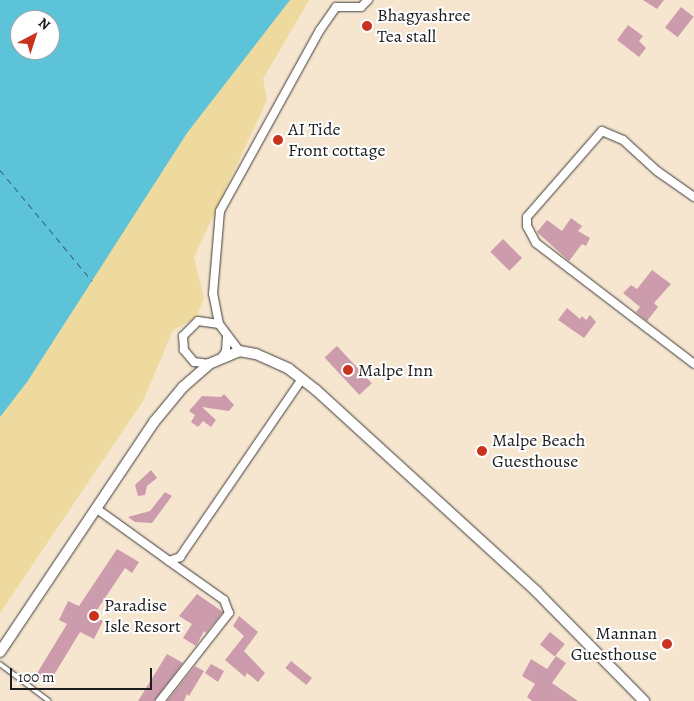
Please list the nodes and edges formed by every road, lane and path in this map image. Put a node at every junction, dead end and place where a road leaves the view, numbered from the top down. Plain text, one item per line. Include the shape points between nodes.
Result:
1 (368, 0) edge
2 (694, 197) edge
3 (219, 324) junction
4 (227, 336) junction
5 (239, 351) junction
6 (222, 357) junction
7 (209, 364) junction
8 (694, 364) edge
9 (302, 379) junction
10 (97, 509) junction
11 (169, 561) junction
12 (0, 652) edge
13 (0, 664) edge
14 (49, 701) edge
15 (160, 701) edge
16 (644, 701) edge

1 - 3 street via 361,7 336,7 320,30 220,211 213,294
2 - 8 street via 657,171 623,140 602,131 526,218 528,233 536,243
3 - 4 street
3 - 7 street via 198,321 184,336 188,357
4 - 5 street
4 - 6 street via 226,351
5 - 6 street
5 - 9 street via 256,354 289,368
6 - 7 street
7 - 10 street via 183,387 154,422
9 - 11 street via 180,557
9 - 16 street via 537,592
10 - 11 street
10 - 12 street
11 - 15 street via 224,600 229,613
13 - 14 lane

